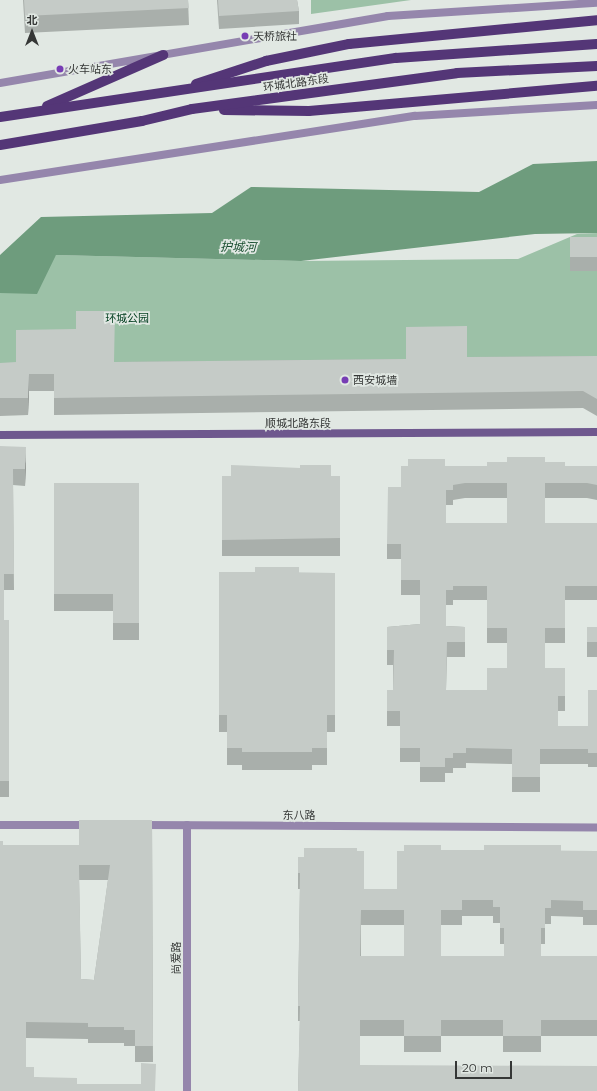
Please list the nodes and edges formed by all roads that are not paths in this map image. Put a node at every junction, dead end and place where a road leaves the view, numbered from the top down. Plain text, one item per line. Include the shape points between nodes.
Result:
1 (597, 3) edge
2 (597, 20) edge
3 (597, 44) edge
4 (163, 55) junction
5 (597, 66) edge
6 (0, 83) edge
7 (597, 86) edge
8 (176, 91) junction
9 (597, 105) edge
10 (192, 109) junction
11 (34, 112) junction
12 (0, 117) edge
13 (0, 145) edge
14 (0, 180) edge
15 (597, 432) edge
16 (0, 435) edge
17 (0, 824) edge
18 (101, 825) edge
19 (132, 825) edge
20 (187, 825) junction
21 (597, 827) edge
22 (187, 1091) edge

1 - 4 street via 388,16
2 - 8 main road via 349,44 266,61
3 - 8 main road, 环城北路东段 via 396,58
4 - 6 street
4 - 11 main road
5 - 10 main road, 环城北路东段 via 457,73
7 - 10 main road via 309,111
8 - 11 main road, 环城北路东段
9 - 14 street via 415,116
10 - 13 main road, 环城北路东段 via 142,121
11 - 12 main road, 环城北路东段
15 - 16 street, 顺城北路东段
17 - 18 street
19 - 20 street, 东八路
20 - 21 street, 东八路
20 - 22 street, 尚爱路

